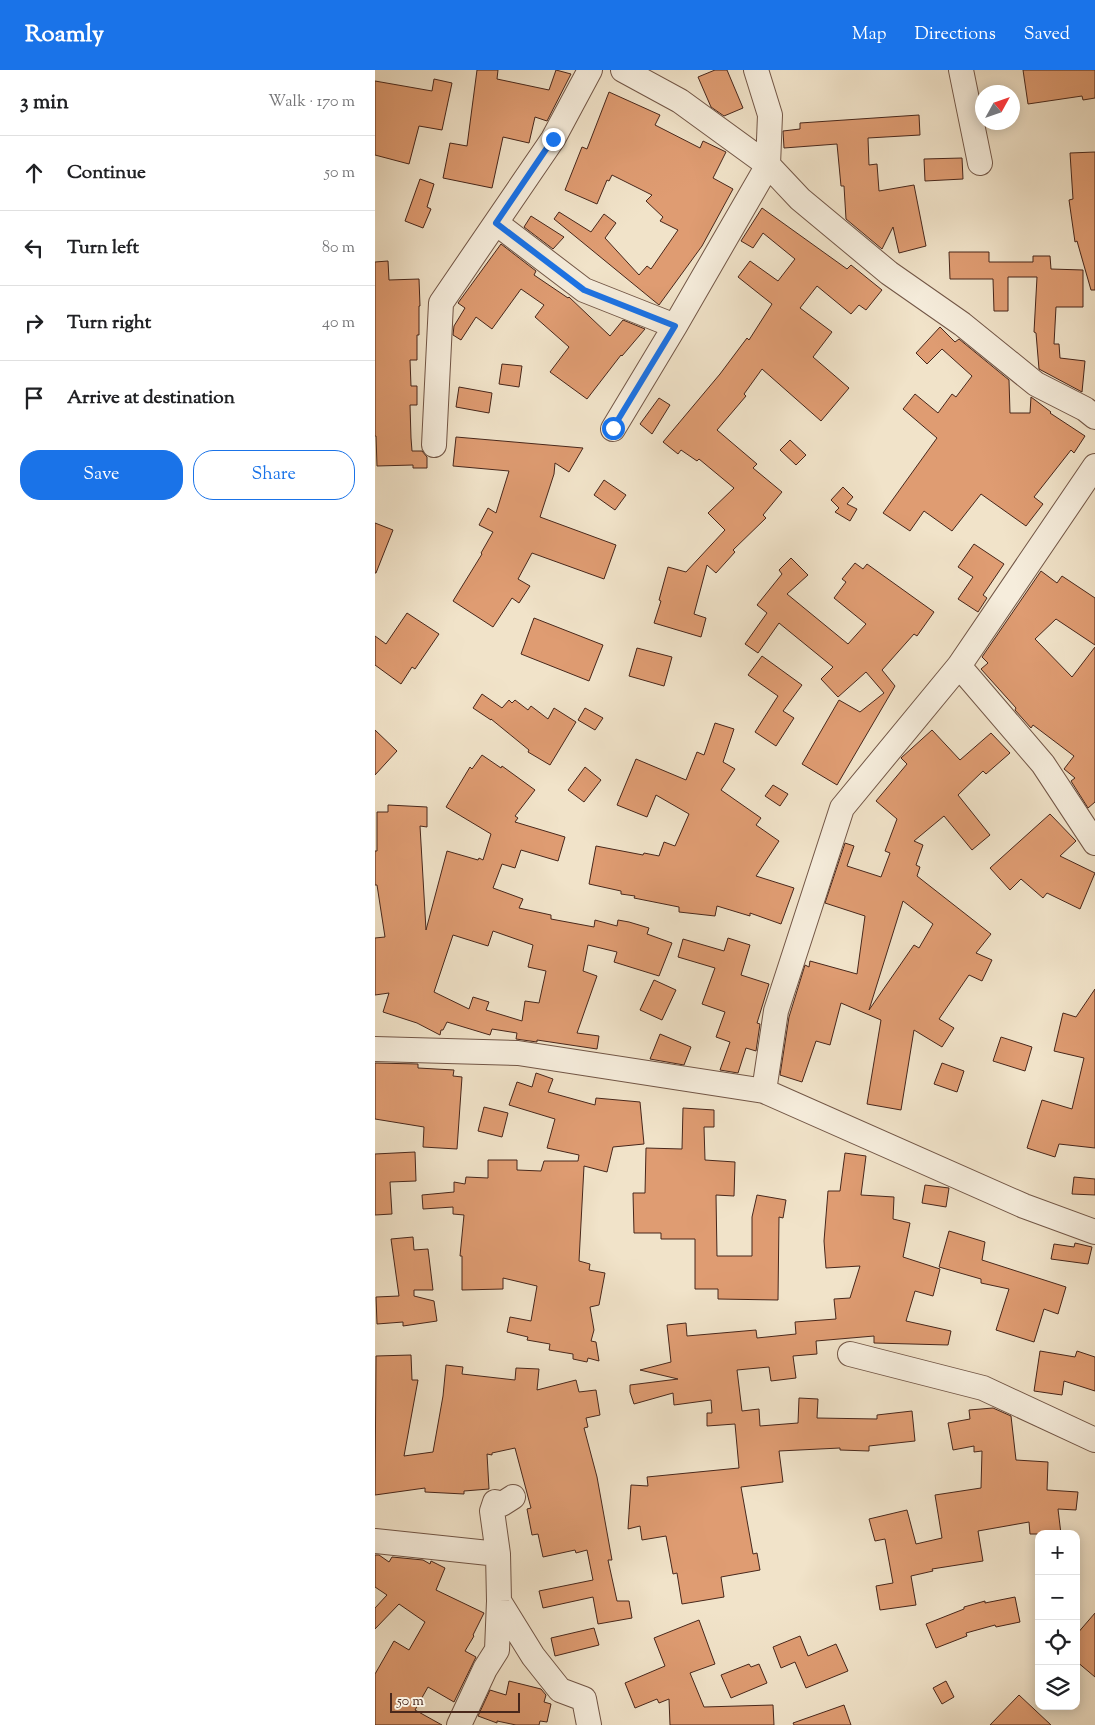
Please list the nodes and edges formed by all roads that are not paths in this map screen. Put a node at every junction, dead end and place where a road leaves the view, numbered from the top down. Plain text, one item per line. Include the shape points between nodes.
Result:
1 (590, 70) edge
2 (623, 70) edge
3 (756, 70) edge
4 (961, 70) edge
5 (979, 163) dead end
6 (768, 165) junction
7 (496, 223) junction
8 (675, 326) junction
9 (1095, 417) edge
10 (613, 428) dead end
11 (434, 445) dead end
12 (1095, 466) edge
13 (959, 666) junction
14 (1095, 843) edge
15 (375, 1049) edge
16 (764, 1091) junction
17 (1095, 1232) edge
18 (850, 1354) dead end
19 (1095, 1440) edge
20 (513, 1498) dead end
21 (375, 1542) edge
22 (499, 1554) junction
23 (499, 1601) junction
24 (459, 1725) edge
25 (589, 1725) edge

1 - 7 street via 553,139
2 - 6 street via 680,101
3 - 6 street via 770,115
4 - 5 street
6 - 8 street
6 - 9 street via 800,200 889,273 962,324 1036,384
7 - 8 street via 584,290
7 - 11 street via 441,303
8 - 10 street
12 - 13 street
13 - 14 street via 1043,764
13 - 16 street via 842,808 777,1011
15 - 16 street via 518,1053
16 - 17 street via 1024,1206
18 - 19 street via 983,1388
20 - 22 street via 502,1504 495,1502 492,1511
21 - 22 street
22 - 23 street
23 - 24 street via 497,1650
23 - 25 street via 533,1656 560,1690 584,1699

